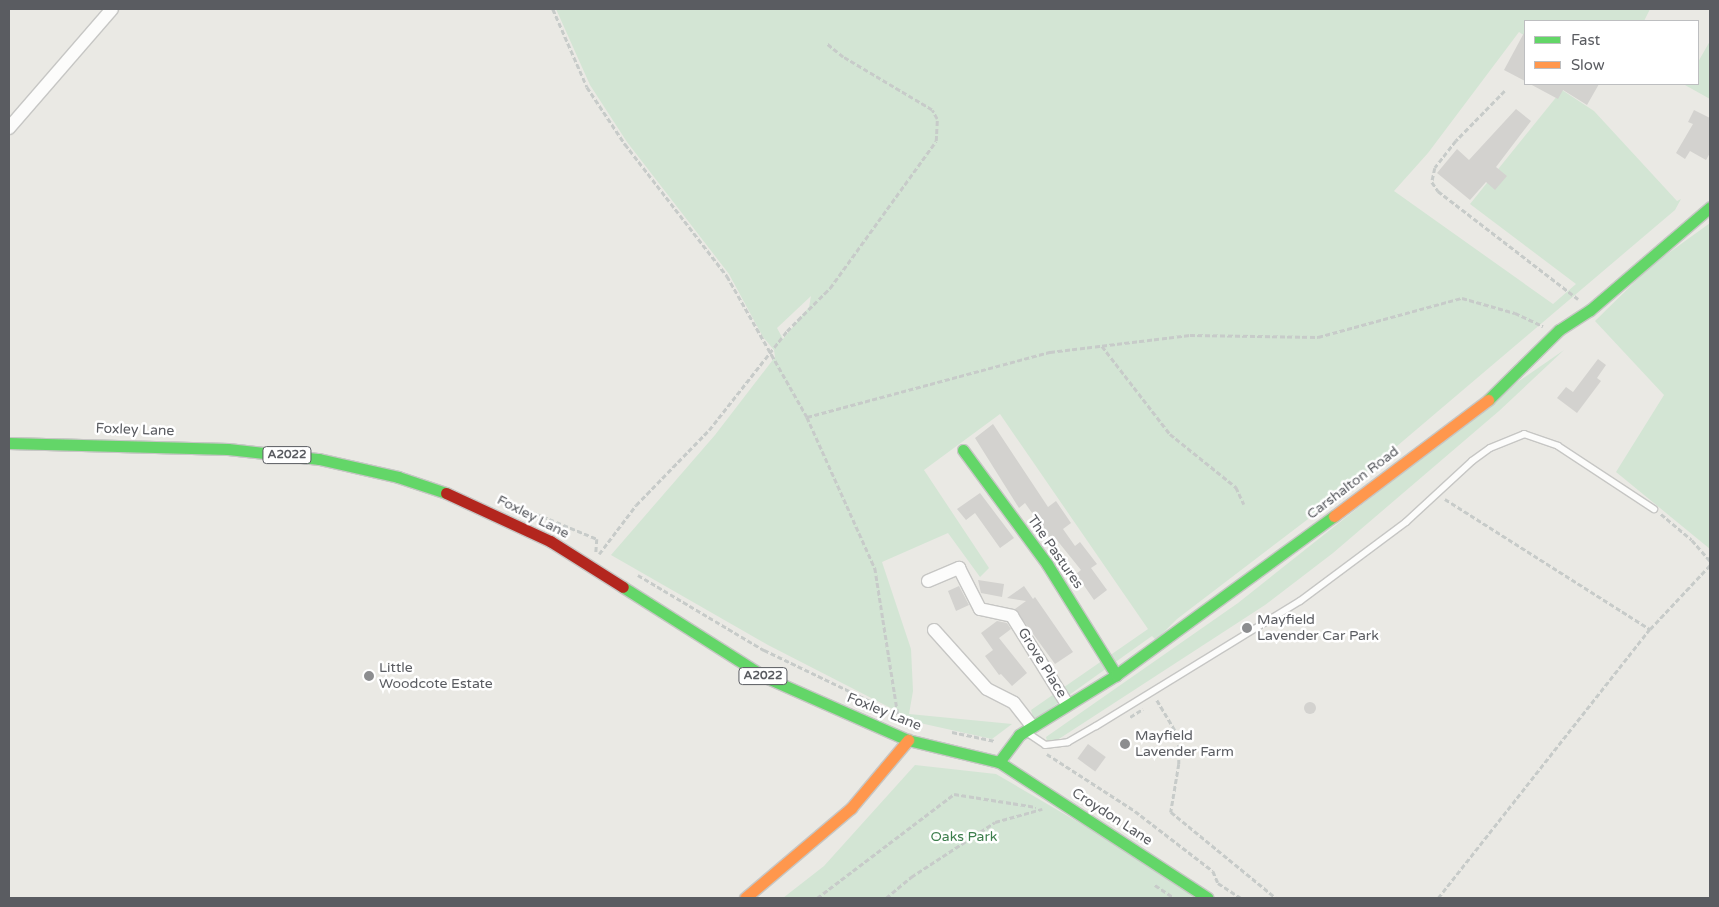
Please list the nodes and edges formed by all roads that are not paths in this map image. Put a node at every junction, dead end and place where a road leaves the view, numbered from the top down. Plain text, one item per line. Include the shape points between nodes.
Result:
1 (112, 9) edge
2 (9, 128) edge
3 (1710, 207) edge
4 (9, 443) edge
5 (963, 450) dead end
6 (1654, 508) road end
7 (928, 581) dead end
8 (934, 630) dead end
9 (1116, 675) junction
10 (1067, 704) junction
11 (1028, 728) junction
12 (908, 740) junction
13 (999, 762) junction
14 (745, 898) edge
15 (1208, 898) edge

1 - 2 street
3 - 9 main road, Carshalton Road via 1590,310 1559,330 1500,391 1237,590
4 - 12 main road, Foxley Lane / A2022 via 228,449 319,459 449,494 501,516 590,565 765,678
5 - 9 main road, The Pastures via 1047,564
6 - 11 lane via 1558,446 1524,434 1490,448 1406,522 1300,600 1068,742 1045,745
7 - 10 street, Grove Place via 959,568 980,609 1012,616
8 - 11 street via 987,689 1014,703
9 - 10 main road, Carshalton Road
10 - 11 main road, Carshalton Road
11 - 13 main road, Carshalton Road
12 - 13 main road, Foxley Lane / A2022
12 - 14 main road via 851,808
13 - 15 main road, Croydon Lane / A2022

